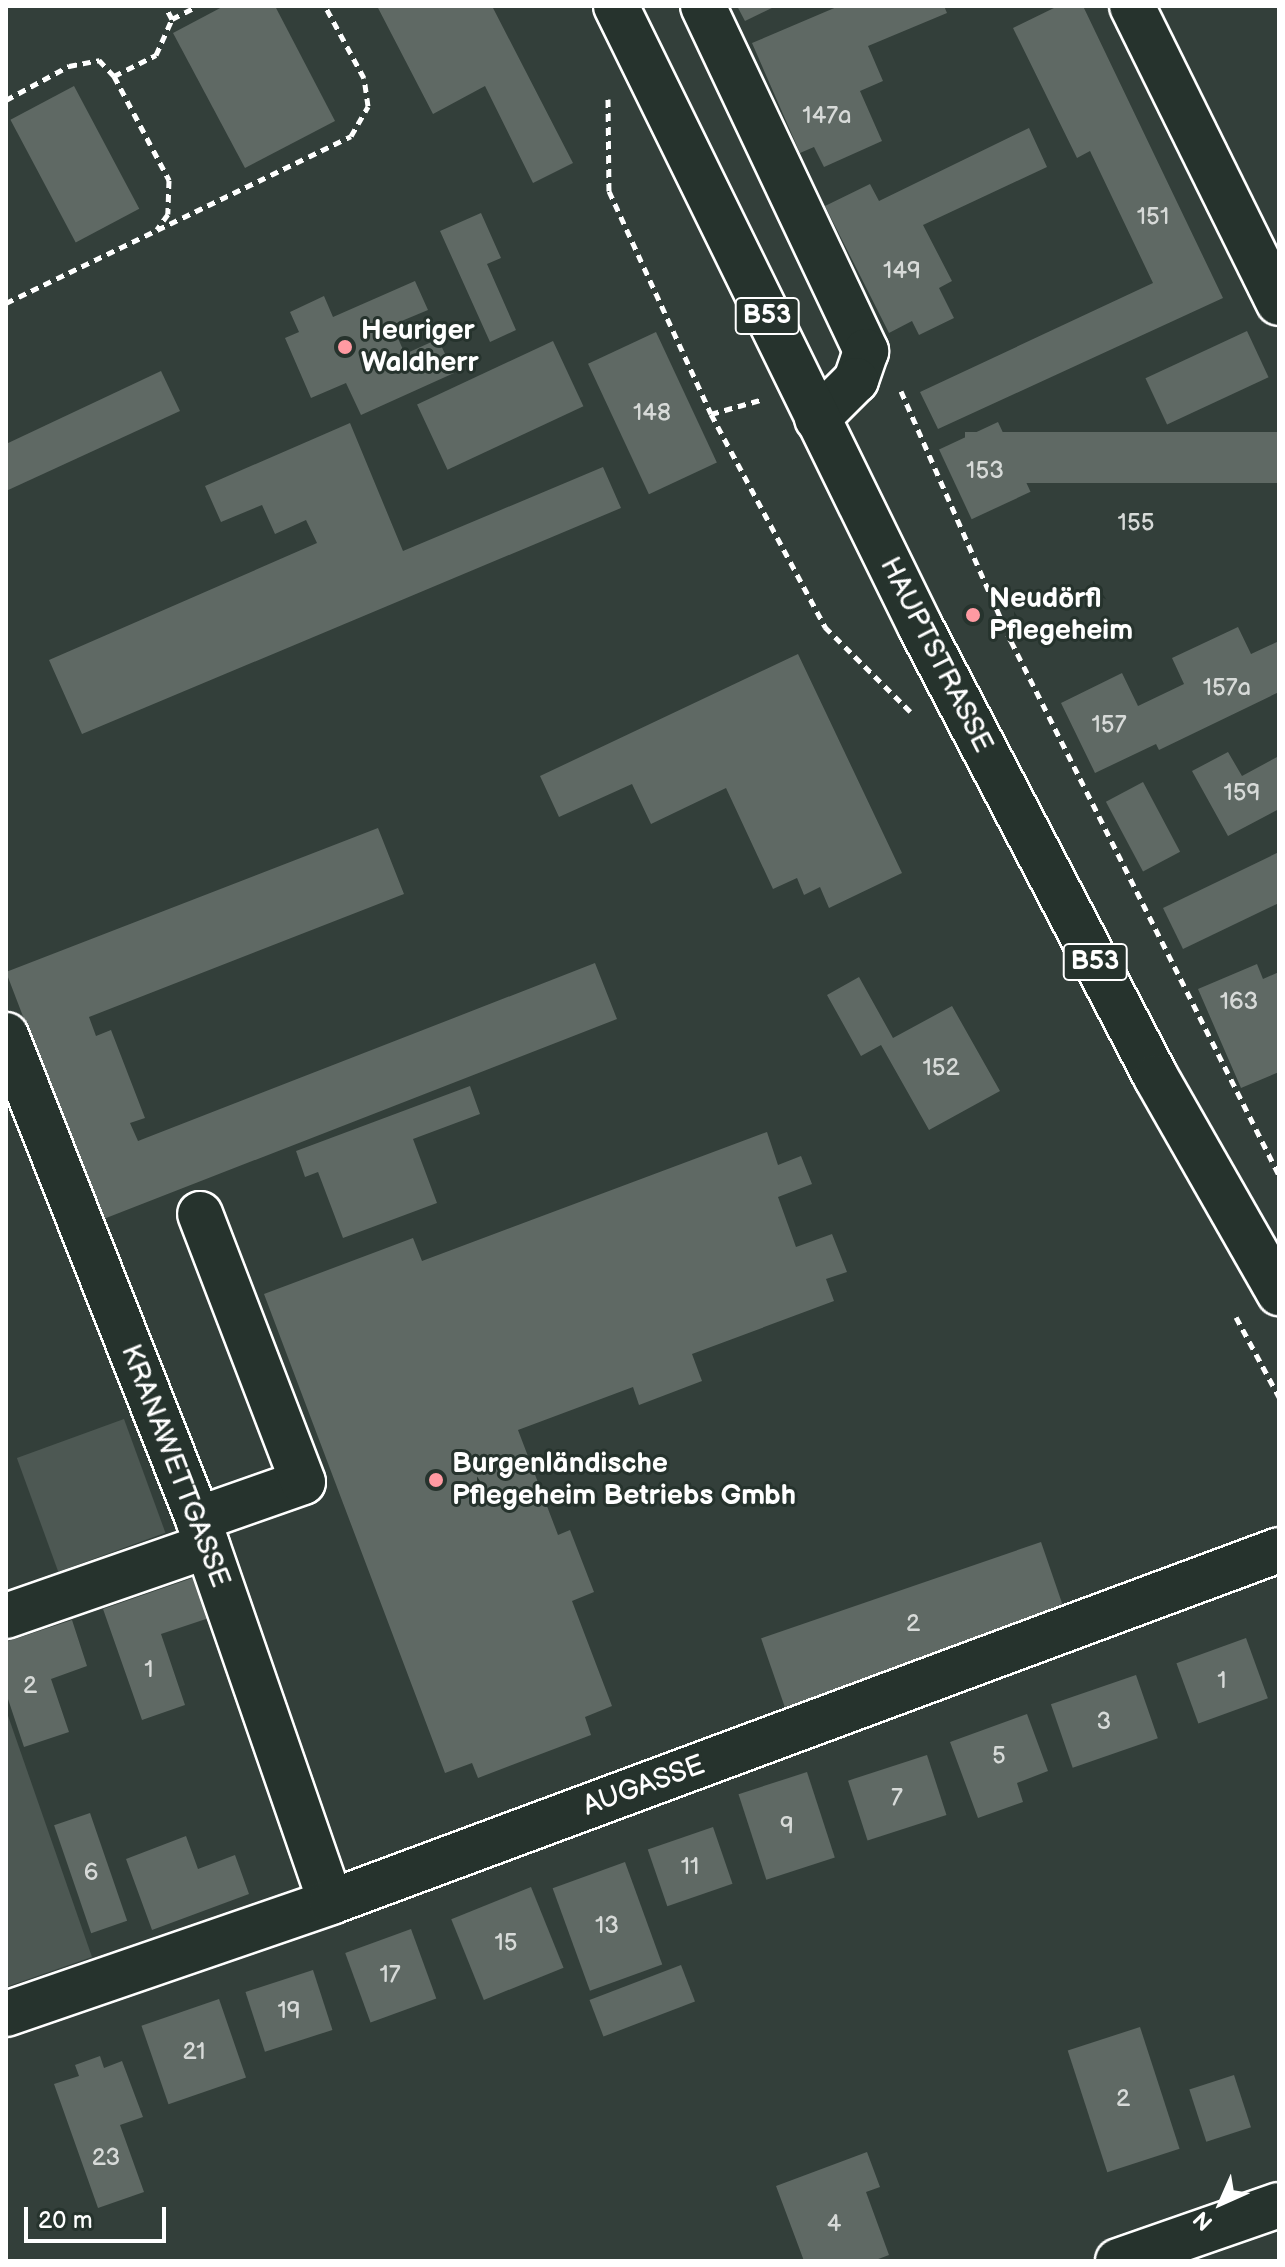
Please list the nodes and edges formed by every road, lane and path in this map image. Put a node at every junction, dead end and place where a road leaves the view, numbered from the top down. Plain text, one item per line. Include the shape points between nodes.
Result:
1 (165, 6) edge
2 (197, 6) edge
3 (325, 6) edge
4 (616, 6) edge
5 (703, 6) edge
6 (1132, 6) edge
7 (172, 19) junction
8 (114, 76) junction
9 (6, 100) edge
10 (609, 191) dead end
11 (157, 230) junction
12 (6, 303) edge
13 (1279, 303) edge
14 (899, 387) dead end
15 (817, 419) junction
16 (913, 714) dead end
17 (6, 1035) edge
18 (1279, 1175) edge
19 (200, 1214) dead end
20 (1279, 1293) edge
21 (1228, 1302) dead end
22 (1279, 1397) edge
23 (202, 1532) junction
24 (1279, 1550) edge
25 (6, 1616) edge
26 (331, 1902) junction
27 (6, 2014) edge
28 (1279, 2205) edge
29 (1118, 2261) edge

1 - 7 path
2 - 7 path
3 - 11 path via 364,78 368,106 351,136
4 - 15 street, HAUPTSTRASSE / B53
5 - 15 street via 866,351 856,380
6 - 13 street
7 - 8 path via 156,55
8 - 9 path via 99,60 69,66
8 - 11 path via 169,180 168,214
10 - 16 path via 711,414 825,627
11 - 12 path
14 - 18 path via 1011,641
15 - 20 street, HAUPTSTRASSE / B53 via 1156,1077
17 - 23 street, KRANAWETTGASSE
19 - 23 street via 303,1482
21 - 22 path
23 - 25 street
23 - 26 street, KRANAWETTGASSE
24 - 26 street, AUGASSE
26 - 27 street, AUGASSE
28 - 29 street

